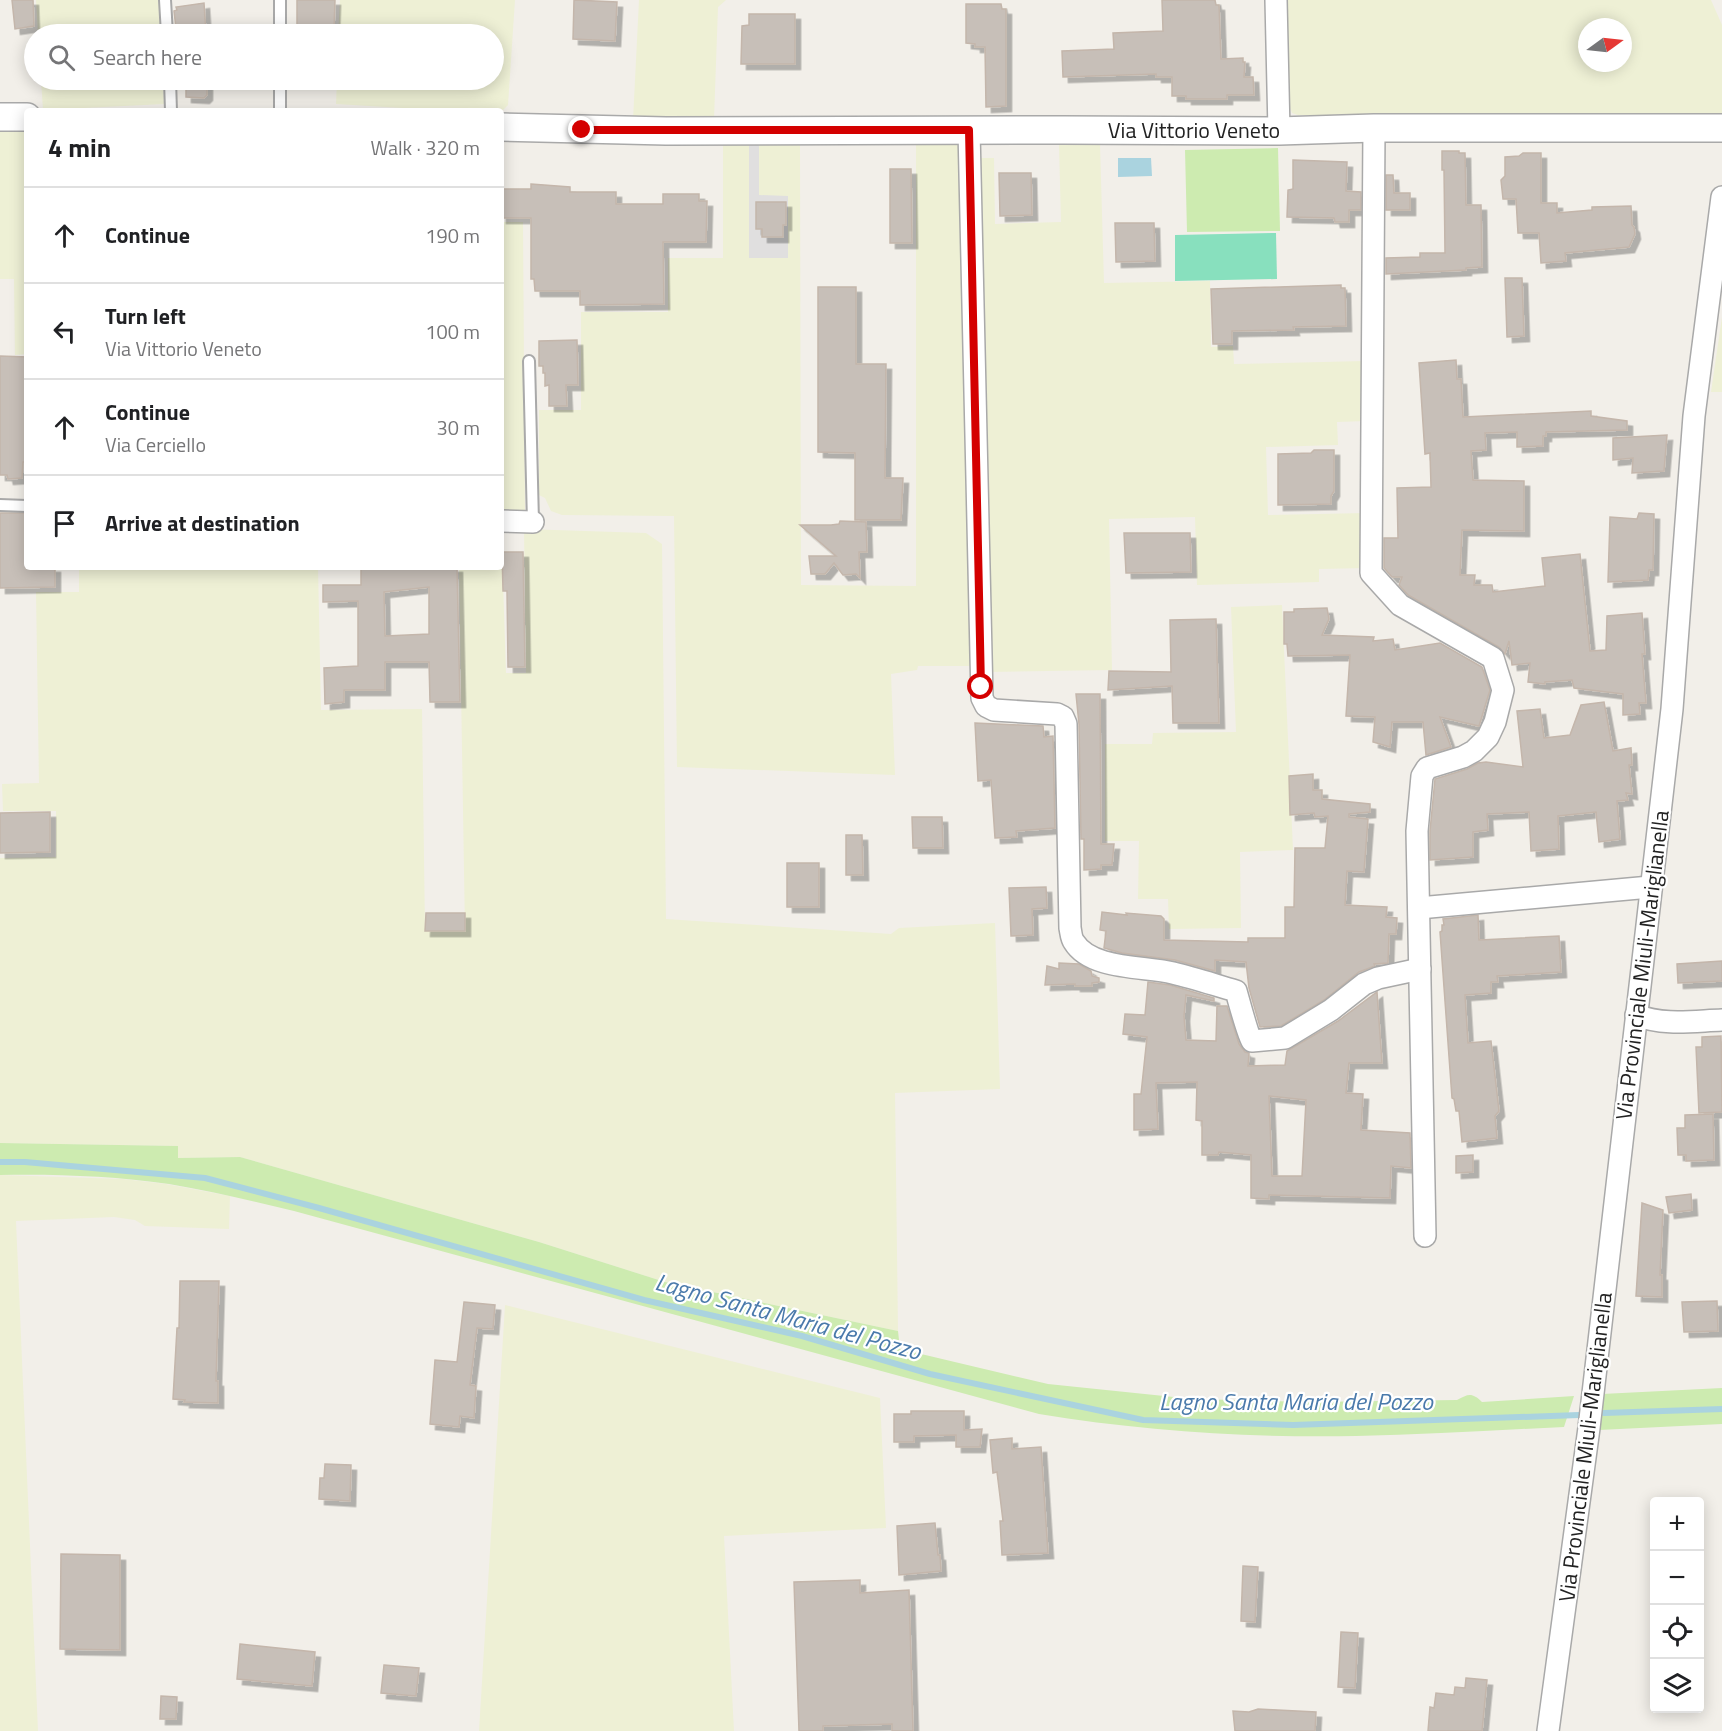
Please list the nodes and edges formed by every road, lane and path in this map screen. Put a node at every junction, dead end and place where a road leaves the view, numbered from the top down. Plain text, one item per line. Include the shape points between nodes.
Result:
1 (165, 0) edge
2 (280, 0) edge
3 (1276, 0) edge
4 (166, 24) edge
5 (280, 24) edge
6 (170, 90) edge
7 (280, 90) edge
8 (171, 108) edge
9 (280, 108) edge
10 (0, 117) edge
11 (24, 117) edge
12 (504, 127) edge
13 (1374, 128) junction
14 (1722, 128) edge
15 (969, 130) junction
16 (1279, 131) junction
17 (1722, 197) edge
18 (530, 361) dead end
19 (0, 505) edge
20 (24, 506) edge
21 (504, 521) edge
22 (533, 522) joint
23 (1650, 887) junction
24 (1419, 908) junction
25 (1420, 969) junction
26 (1636, 1015) junction
27 (1722, 1020) edge
28 (1425, 1236) dead end
29 (1548, 1731) edge

1 - 4 lane
2 - 5 lane
3 - 16 street
6 - 8 lane
7 - 9 lane
10 - 11 street
12 - 15 street, Via Vittorio Veneto
13 - 14 street, Via Vittorio Veneto
13 - 16 street, Via Vittorio Veneto
13 - 24 street via 1371,573 1400,605 1493,658 1503,690 1488,737 1474,751 1427,768 1422,776 1417,831
15 - 16 street, Via Vittorio Veneto
15 - 25 street via 982,698 994,710 1056,714 1066,724 1073,941 1099,960 1171,972 1236,991 1252,1041 1285,1038 1364,984
17 - 23 street, Via Provinciale Miuli-Mariglianella via 1694,416 1672,709
18 - 22 lane
19 - 20 lane
21 - 22 street
23 - 24 street
23 - 26 street, Via Provinciale Miuli-Mariglianella
24 - 25 street
25 - 28 street
26 - 27 street via 1667,1022
26 - 29 street, Via Provinciale Miuli-Mariglianella via 1589,1428

